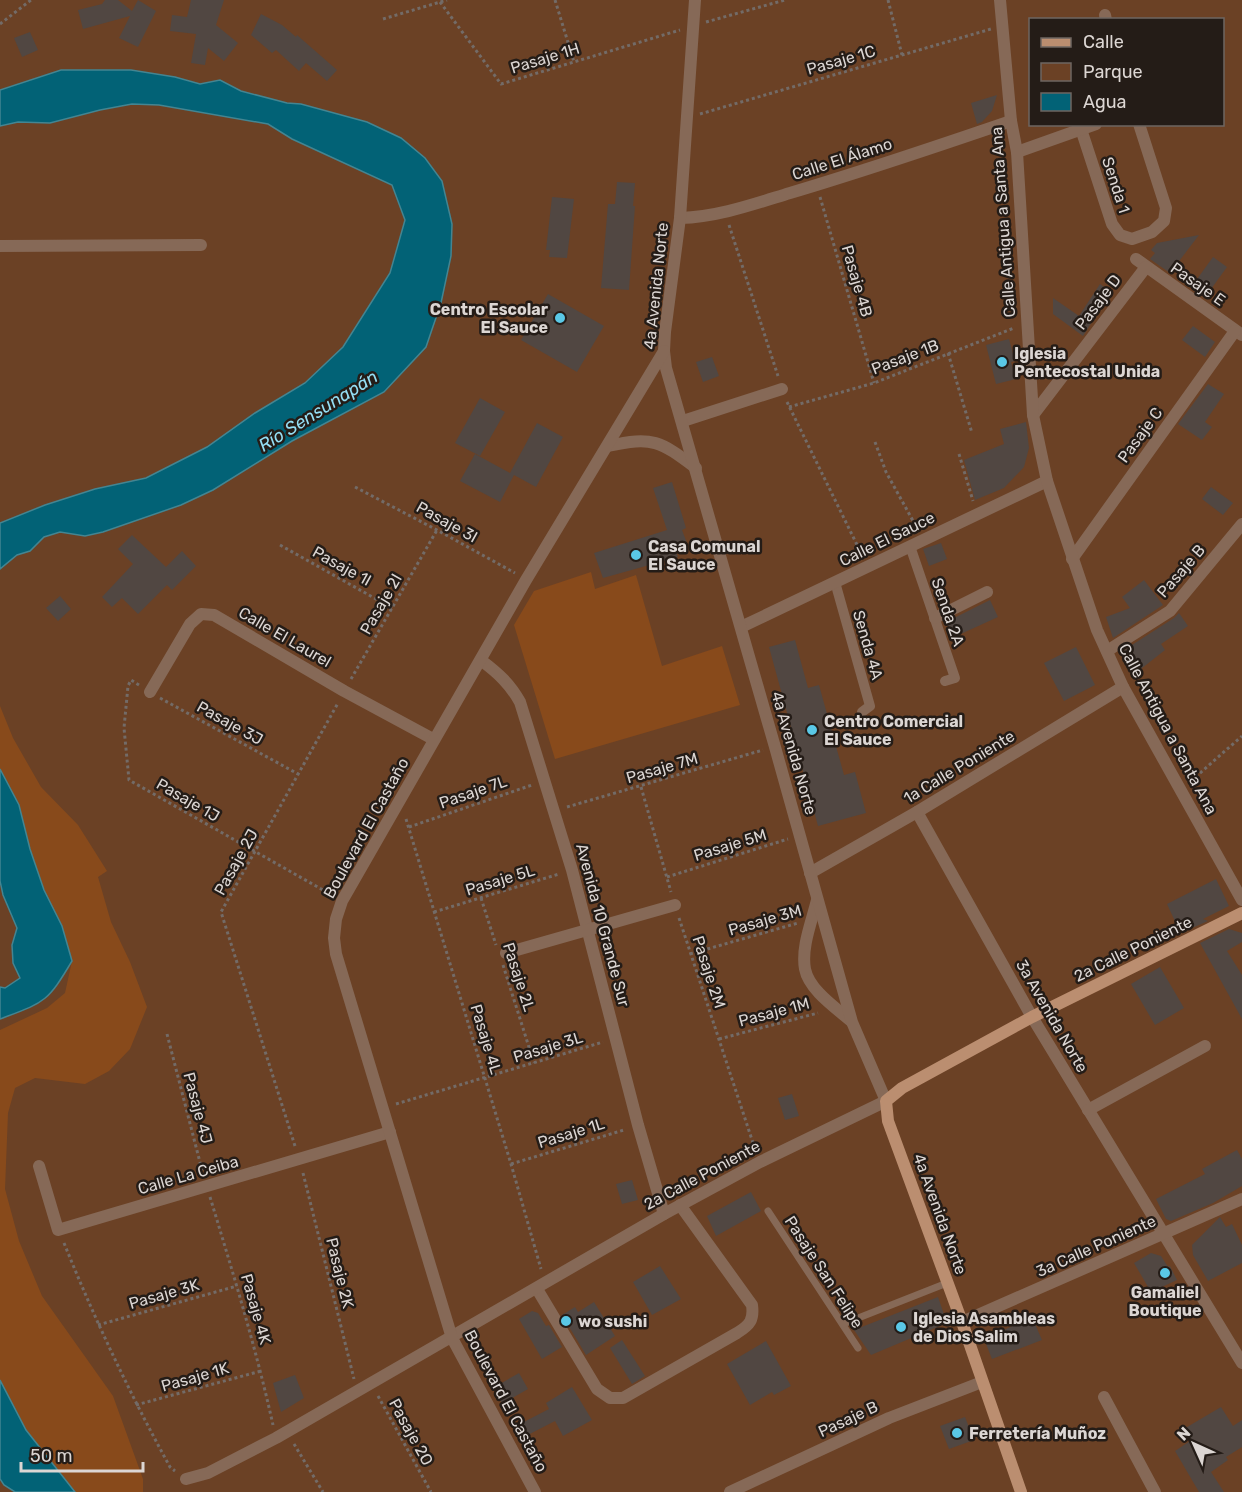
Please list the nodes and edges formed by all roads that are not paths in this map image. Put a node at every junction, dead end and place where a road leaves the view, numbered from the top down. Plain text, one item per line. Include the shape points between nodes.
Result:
1 (695, 0) edge
2 (1000, 0) edge
3 (1011, 121) junction
4 (1090, 126) edge
5 (1140, 126) edge
6 (1082, 129) junction
7 (1017, 152) junction
8 (680, 218) junction
9 (201, 245) dead end
10 (0, 246) edge
11 (1141, 263) joint
12 (1239, 333) edge
13 (664, 351) junction
14 (782, 389) dead end
15 (1033, 415) junction
16 (683, 421) junction
17 (608, 446) junction
18 (696, 468) junction
19 (1047, 481) junction
20 (1242, 524) edge
21 (910, 546) junction
22 (1072, 559) junction
23 (835, 582) junction
24 (987, 592) dead end
25 (935, 618) junction
26 (741, 627) junction
27 (1107, 651) junction
28 (482, 661) junction
29 (945, 681) dead end
30 (1123, 687) junction
31 (150, 692) road end
32 (862, 712) dead end
33 (433, 739) junction
34 (917, 812) junction
35 (810, 873) junction
36 (817, 899) junction
37 (1242, 900) edge
38 (675, 905) road end
39 (1242, 913) edge
40 (588, 930) junction
41 (502, 957) road end
42 (1032, 1017) junction
43 (852, 1022) junction
44 (1205, 1046) dead end
45 (886, 1101) junction
46 (1088, 1110) junction
47 (390, 1132) junction
48 (39, 1166) dead end
49 (1242, 1199) edge
50 (680, 1205) junction
51 (768, 1211) dead end
52 (664, 1214) junction
53 (1164, 1234) junction
54 (947, 1283) junction
55 (541, 1286) junction
56 (962, 1322) junction
57 (843, 1324) junction
58 (452, 1338) junction
59 (858, 1348) dead end
60 (1242, 1363) edge
61 (982, 1382) junction
62 (1104, 1397) dead end
63 (186, 1479) road end
64 (535, 1492) edge
65 (730, 1492) edge
66 (1021, 1492) edge
67 (1155, 1492) edge

1 - 8 street, 4a Avenida Norte
2 - 3 street, Calle Antigua a Santa Ana
3 - 7 street, Calle Antigua a Santa Ana
3 - 8 street, Calle El Álamo via 716,215
4 - 6 street
5 - 6 street, Senda 1 via 1167,208 1164,221 1152,232 1132,239 1120,235 1112,224
6 - 7 street
7 - 15 street, Calle Antigua a Santa Ana
8 - 13 street, 4a Avenida Norte
9 - 10 street
11 - 12 street, Pasaje E
11 - 15 street, Pasaje D
12 - 22 street, Pasaje C
13 - 16 street, 4a Avenida Norte
13 - 17 street, Boulevard El Castaño
14 - 16 street
15 - 19 street, Calle Antigua a Santa Ana
16 - 18 street, 4a Avenida Norte
17 - 18 street via 641,440 655,442
17 - 28 street, Boulevard El Castaño
18 - 26 street, 4a Avenida Norte
19 - 21 street, Calle El Sauce
19 - 22 street, Calle Antigua a Santa Ana
20 - 27 street, Pasaje B via 1170,611
21 - 23 street, Calle El Sauce
21 - 25 street, Senda 2A
22 - 27 street, Calle Antigua a Santa Ana
23 - 26 street, Calle El Sauce
23 - 32 street, Senda 4A via 870,706
24 - 25 street
25 - 29 street, Senda 2A via 955,678
26 - 35 street, 4a Avenida Norte
27 - 30 street, Calle Antigua a Santa Ana
28 - 33 street, Boulevard El Castaño
28 - 40 street, Avenida 10 Grande Sur via 502,677 520,702
30 - 34 street, 1a Calle Poniente
30 - 37 street, Calle Antigua a Santa Ana
31 - 33 street, Calle El Laurel via 190,624 201,614 213,615
33 - 47 street, Boulevard El Castaño via 342,901 336,919 336,954
34 - 35 street, 1a Calle Poniente
34 - 42 street, 3a Avenida Norte
35 - 36 street, 4a Avenida Norte
36 - 43 street, 4a Avenida Norte
36 - 43 street via 804,957 805,971 812,985
38 - 40 street
39 - 42 main road, 2a Calle Poniente
40 - 41 street
40 - 52 street, Avenida 10 Grande Sur
42 - 45 main road, 2a Calle Poniente via 902,1088
42 - 46 street, 3a Avenida Norte
43 - 45 street, 4a Avenida Norte
44 - 46 street
45 - 50 street, 2a Calle Poniente
45 - 54 main road, 4a Avenida Norte via 888,1121
46 - 53 street, 3a Avenida Norte
47 - 48 street, Calle La Ceiba via 58,1230
47 - 58 street, Boulevard El Castaño
49 - 53 street, 3a Calle Poniente
50 - 52 street, 2a Calle Poniente
50 - 55 street via 752,1305 753,1318 737,1333 623,1398 610,1398 597,1389
51 - 57 lane, Pasaje San Felipe
52 - 55 street, 2a Calle Poniente
53 - 56 street, 3a Calle Poniente
53 - 60 street, 3a Avenida Norte
54 - 56 main road, 4a Avenida Norte
54 - 57 lane
55 - 58 street, 2a Calle Poniente
56 - 61 main road, 4a Avenida Norte
57 - 59 lane, Pasaje San Felipe
58 - 63 street, 2a Calle Poniente via 281,1435 208,1473
58 - 64 street, Boulevard El Castaño
61 - 65 street, Pasaje B via 889,1418
61 - 66 main road, 4a Avenida Norte
62 - 67 street

